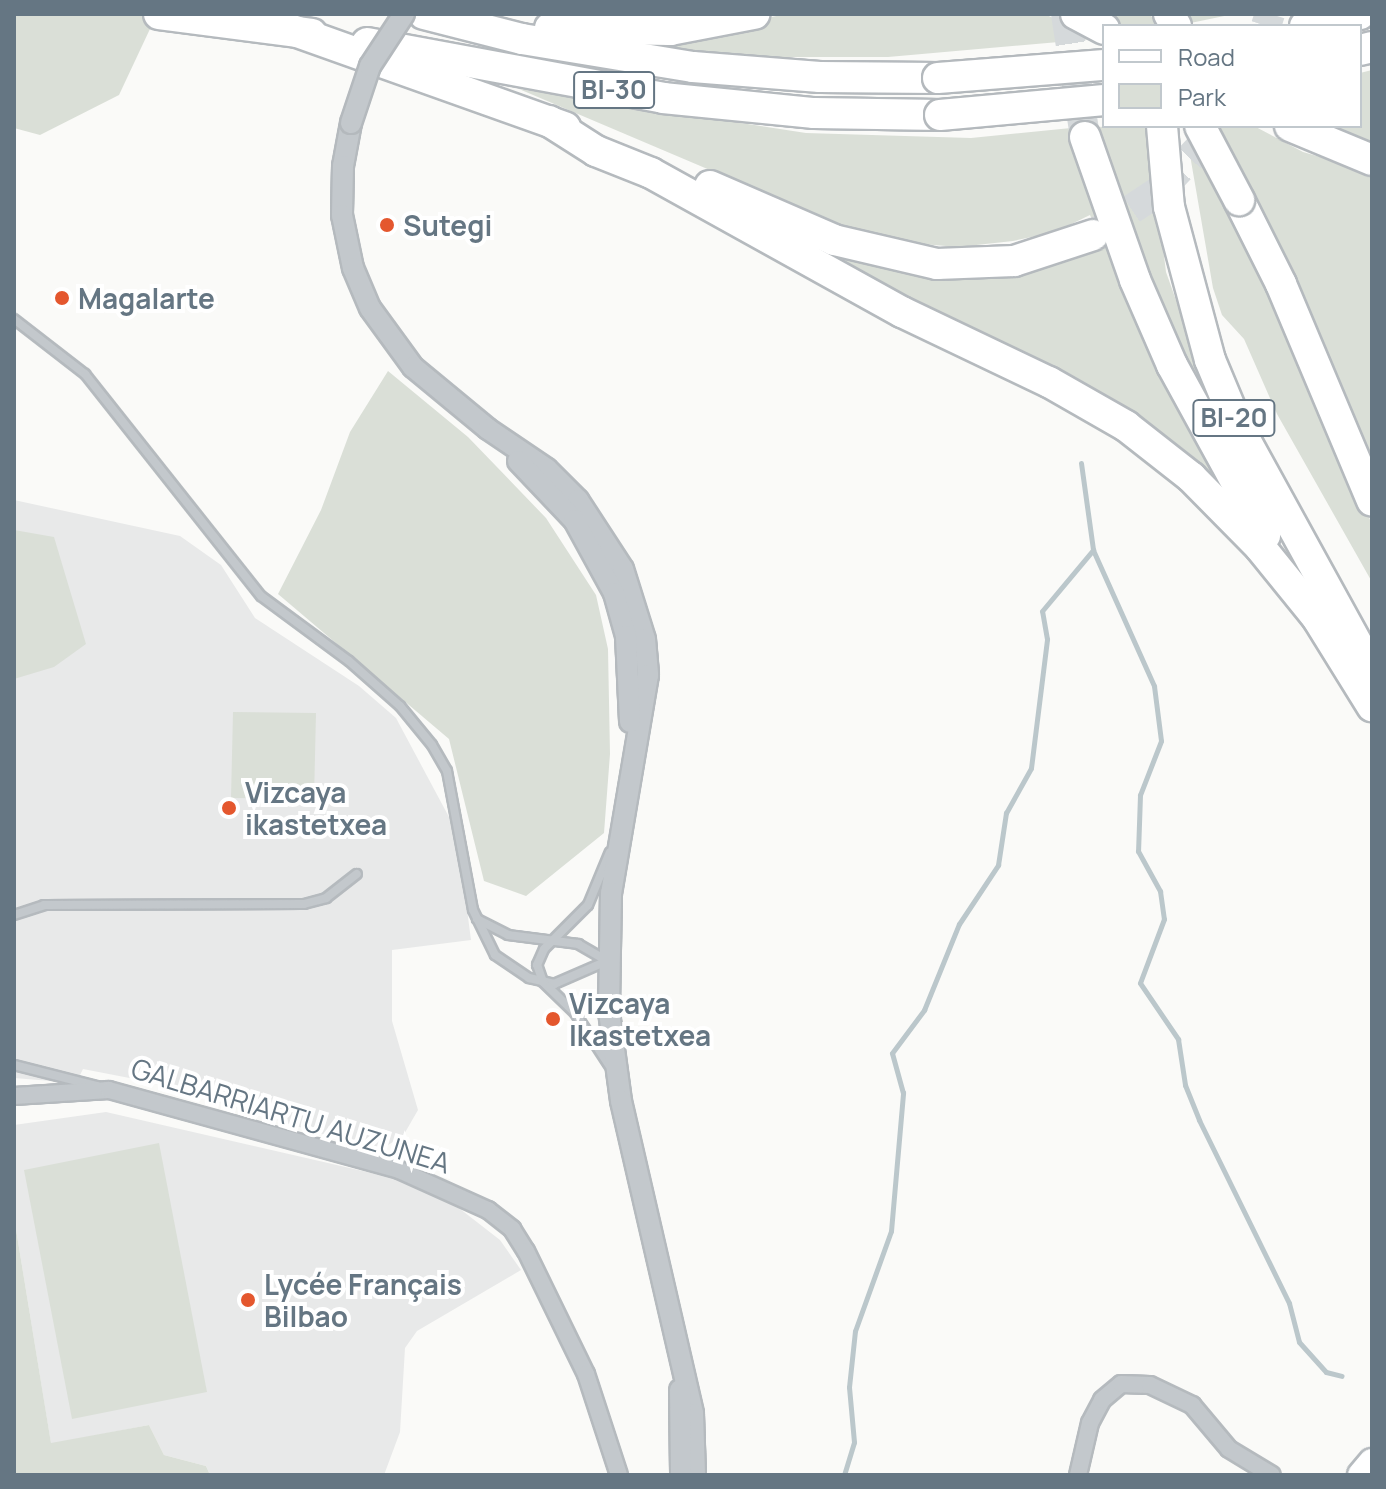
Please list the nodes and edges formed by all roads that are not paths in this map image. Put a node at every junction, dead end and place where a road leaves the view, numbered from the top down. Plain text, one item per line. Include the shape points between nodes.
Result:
1 (159, 14) edge
2 (404, 14) edge
3 (424, 14) edge
4 (471, 14) edge
5 (754, 14) edge
6 (1076, 14) edge
7 (1360, 14) edge
8 (1314, 24) edge
9 (1102, 28) edge
10 (292, 30) junction
11 (1102, 65) edge
12 (1102, 100) edge
13 (549, 121) junction
14 (1162, 128) edge
15 (1179, 128) edge
16 (1201, 128) edge
17 (1294, 128) edge
18 (1085, 137) tunnel mouth
19 (1372, 160) edge
20 (1093, 235) tunnel mouth
21 (14, 319) edge
22 (1372, 501) edge
23 (1320, 621) junction
24 (1372, 628) edge
25 (1372, 670) edge
26 (1372, 706) edge
27 (622, 825) junction
28 (357, 874) dead end
29 (14, 915) edge
30 (477, 918) junction
31 (553, 940) junction
32 (607, 961) junction
33 (543, 982) junction
34 (14, 1065) edge
35 (617, 1079) junction
36 (109, 1090) junction
37 (14, 1096) edge
38 (680, 1358) junction
39 (1372, 1462) edge
40 (619, 1475) edge
41 (681, 1475) edge
42 (695, 1475) edge
43 (1078, 1475) edge
44 (1272, 1475) edge
45 (1361, 1475) edge

1 - 10 highway, BI-30
2 - 27 street, bridge via 370,66 351,123 342,215 364,296 413,367 488,429 574,520 614,593 630,674 630,779
3 - 11 highway, BI-30, bridge via 522,39 693,67 795,76 938,78
4 - 5 highway via 563,30 626,31 670,30
6 - 9 highway
7 - 8 highway
10 - 12 highway, BI-30, bridge via 676,100 814,113 940,115
10 - 13 highway
13 - 20 highway via 834,240 901,257 937,264 1014,261
13 - 23 highway via 596,151 651,173 902,312 1049,382 1126,426 1158,448 1221,507
14 - 25 highway, BI-20 via 1169,207 1210,360 1252,454
15 - 24 highway, BI-20 via 1203,278 1223,339 1276,458
16 - 22 highway, bridge via 1281,284
17 - 19 highway
18 - 23 highway via 1130,267 1172,365 1247,507
21 - 30 lane via 85,374 261,596 369,679 432,745 447,771
23 - 26 highway
27 - 31 lane via 588,905
27 - 32 street
28 - 29 lane via 326,898 304,904 44,905
30 - 31 lane via 508,935
30 - 33 lane via 484,940 502,962
31 - 32 lane via 578,944
31 - 33 lane via 539,957
32 - 33 lane via 570,981
32 - 35 street
33 - 35 lane via 590,1033
34 - 36 lane
35 - 38 street
36 - 37 street, GALBARRIARTU AUZUNEA
36 - 40 street, GALBARRIARTU AUZUNEA via 399,1170 488,1210 512,1229 526,1251 586,1374
38 - 41 street
38 - 42 street via 693,1414
39 - 45 main road
43 - 44 street via 1090,1423 1102,1400 1121,1384 1150,1385 1192,1405 1229,1449

